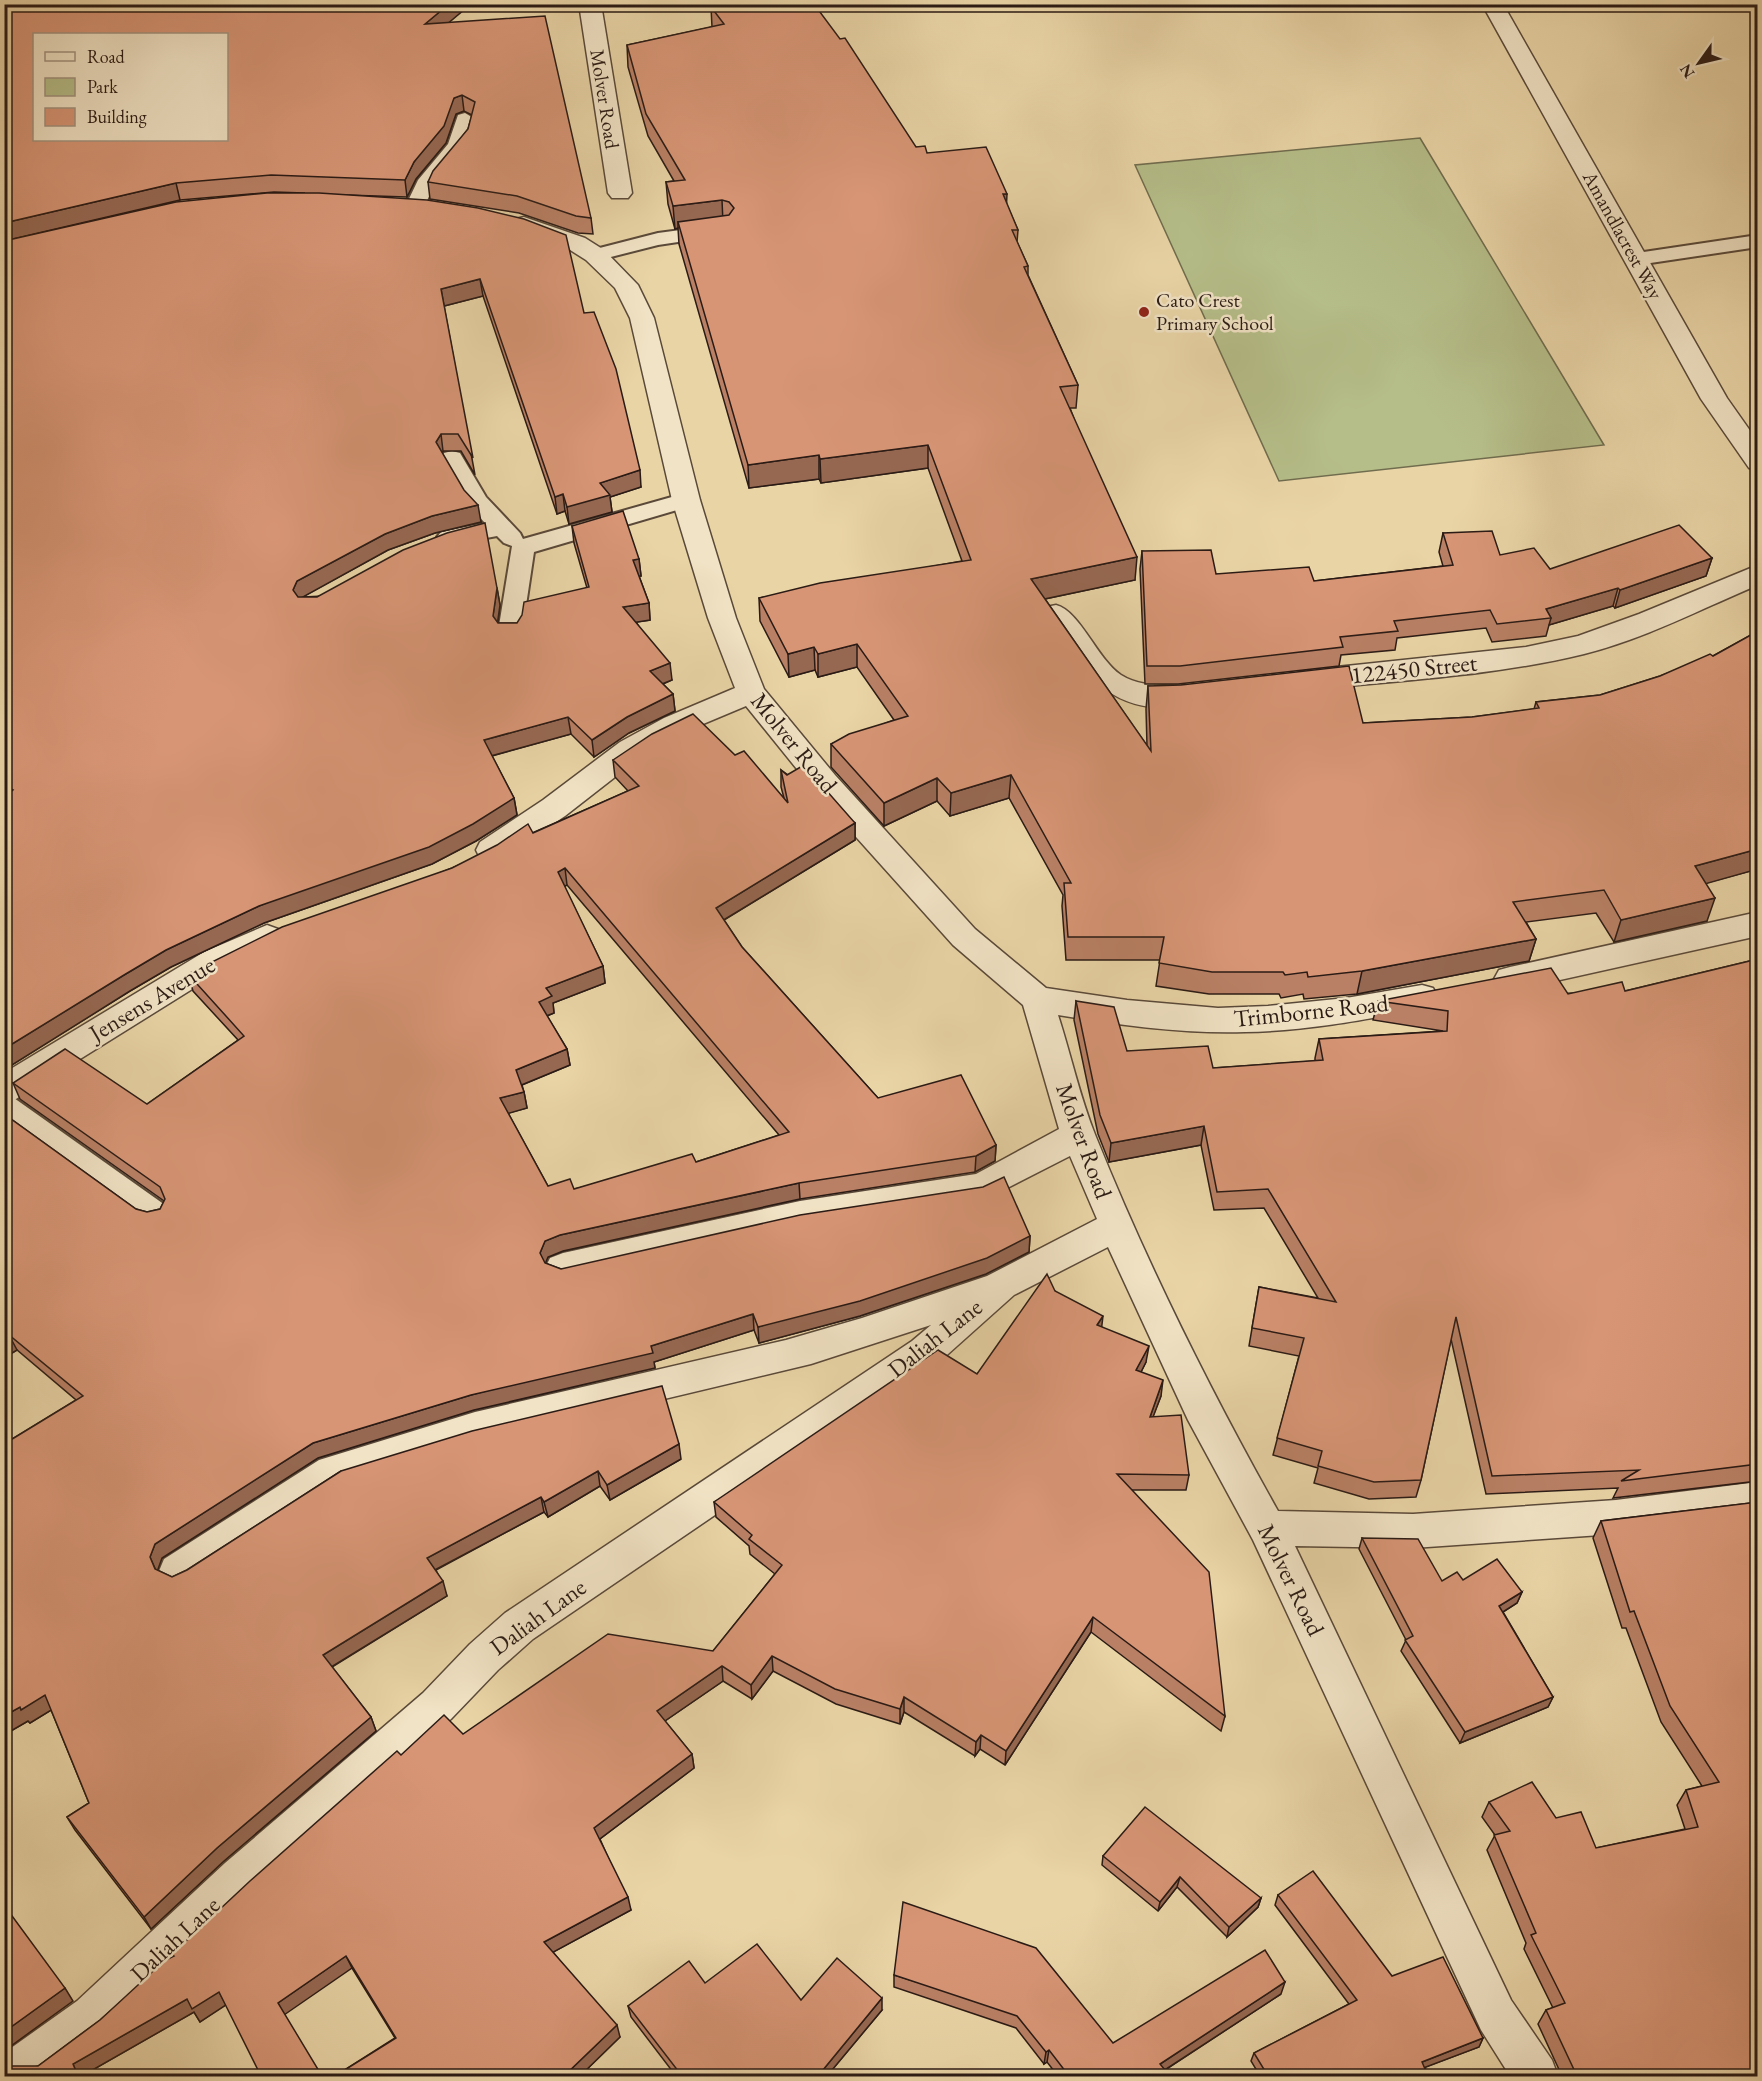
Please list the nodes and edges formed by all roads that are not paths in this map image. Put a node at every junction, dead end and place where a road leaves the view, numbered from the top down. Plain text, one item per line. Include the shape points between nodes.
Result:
1 (590, 4) edge
2 (1492, 4) edge
3 (465, 119) dead end
4 (620, 193) dead end
5 (415, 207) edge
6 (498, 219) edge
7 (723, 231) edge
8 (1758, 241) edge
9 (596, 255) junction
10 (1637, 259) junction
11 (452, 458) dead end
12 (1758, 462) edge
13 (686, 500) junction
14 (500, 528) junction
15 (429, 543) edge
16 (523, 547) junction
17 (1758, 574) edge
18 (1056, 614) edge
19 (510, 632) edge
20 (1281, 683) edge
21 (751, 692) junction
22 (1216, 692) edge
23 (461, 866) edge
24 (1758, 924) edge
25 (299, 926) edge
26 (1482, 985) edge
27 (1447, 993) edge
28 (1037, 999) junction
29 (4, 1090) edge
30 (4, 1106) edge
31 (1078, 1135) junction
32 (154, 1214) edge
33 (1116, 1226) junction
34 (563, 1268) edge
35 (1001, 1285) junction
36 (1758, 1498) edge
37 (1267, 1528) junction
38 (178, 1571) edge
39 (11, 2076) edge
40 (1536, 2076) edge

1 - 4 street, Molver Road
2 - 10 street, Amandlacrest Way
3 - 5 lane via 458,145 424,184
6 - 9 street, Molver Road via 519,222 576,243
7 - 9 lane via 658,239
8 - 10 lane
9 - 13 street, Molver Road via 626,285 642,318
10 - 12 street, Amandlacrest Way via 1714,399
11 - 14 lane via 477,501
13 - 16 lane
13 - 21 street, Molver Road via 722,618
14 - 15 lane
14 - 16 lane
16 - 19 lane
17 - 20 street, 122450 Street via 1584,644 1526,657
18 - 22 street via 1093,665 1128,692 1140,696
21 - 23 street via 674,725 631,749 554,808
21 - 28 street, Molver Road via 824,782 956,928
24 - 26 street
25 - 29 street, Jensens Avenue via 215,960
27 - 28 street, Trimborne Road via 1341,1011 1220,1020 1139,1015
28 - 31 street, Molver Road
30 - 32 lane
31 - 33 street, Molver Road
31 - 34 street via 982,1187 800,1215
33 - 35 street, Daliah Lane
33 - 37 street, Molver Road via 1201,1409
35 - 38 street via 788,1354 631,1389 332,1472
35 - 39 street, Daliah Lane via 925,1352 519,1626 436,1706 240,1878 92,2016
36 - 37 street via 1616,1517 1413,1531
37 - 40 street, Molver Road via 1496,2015

